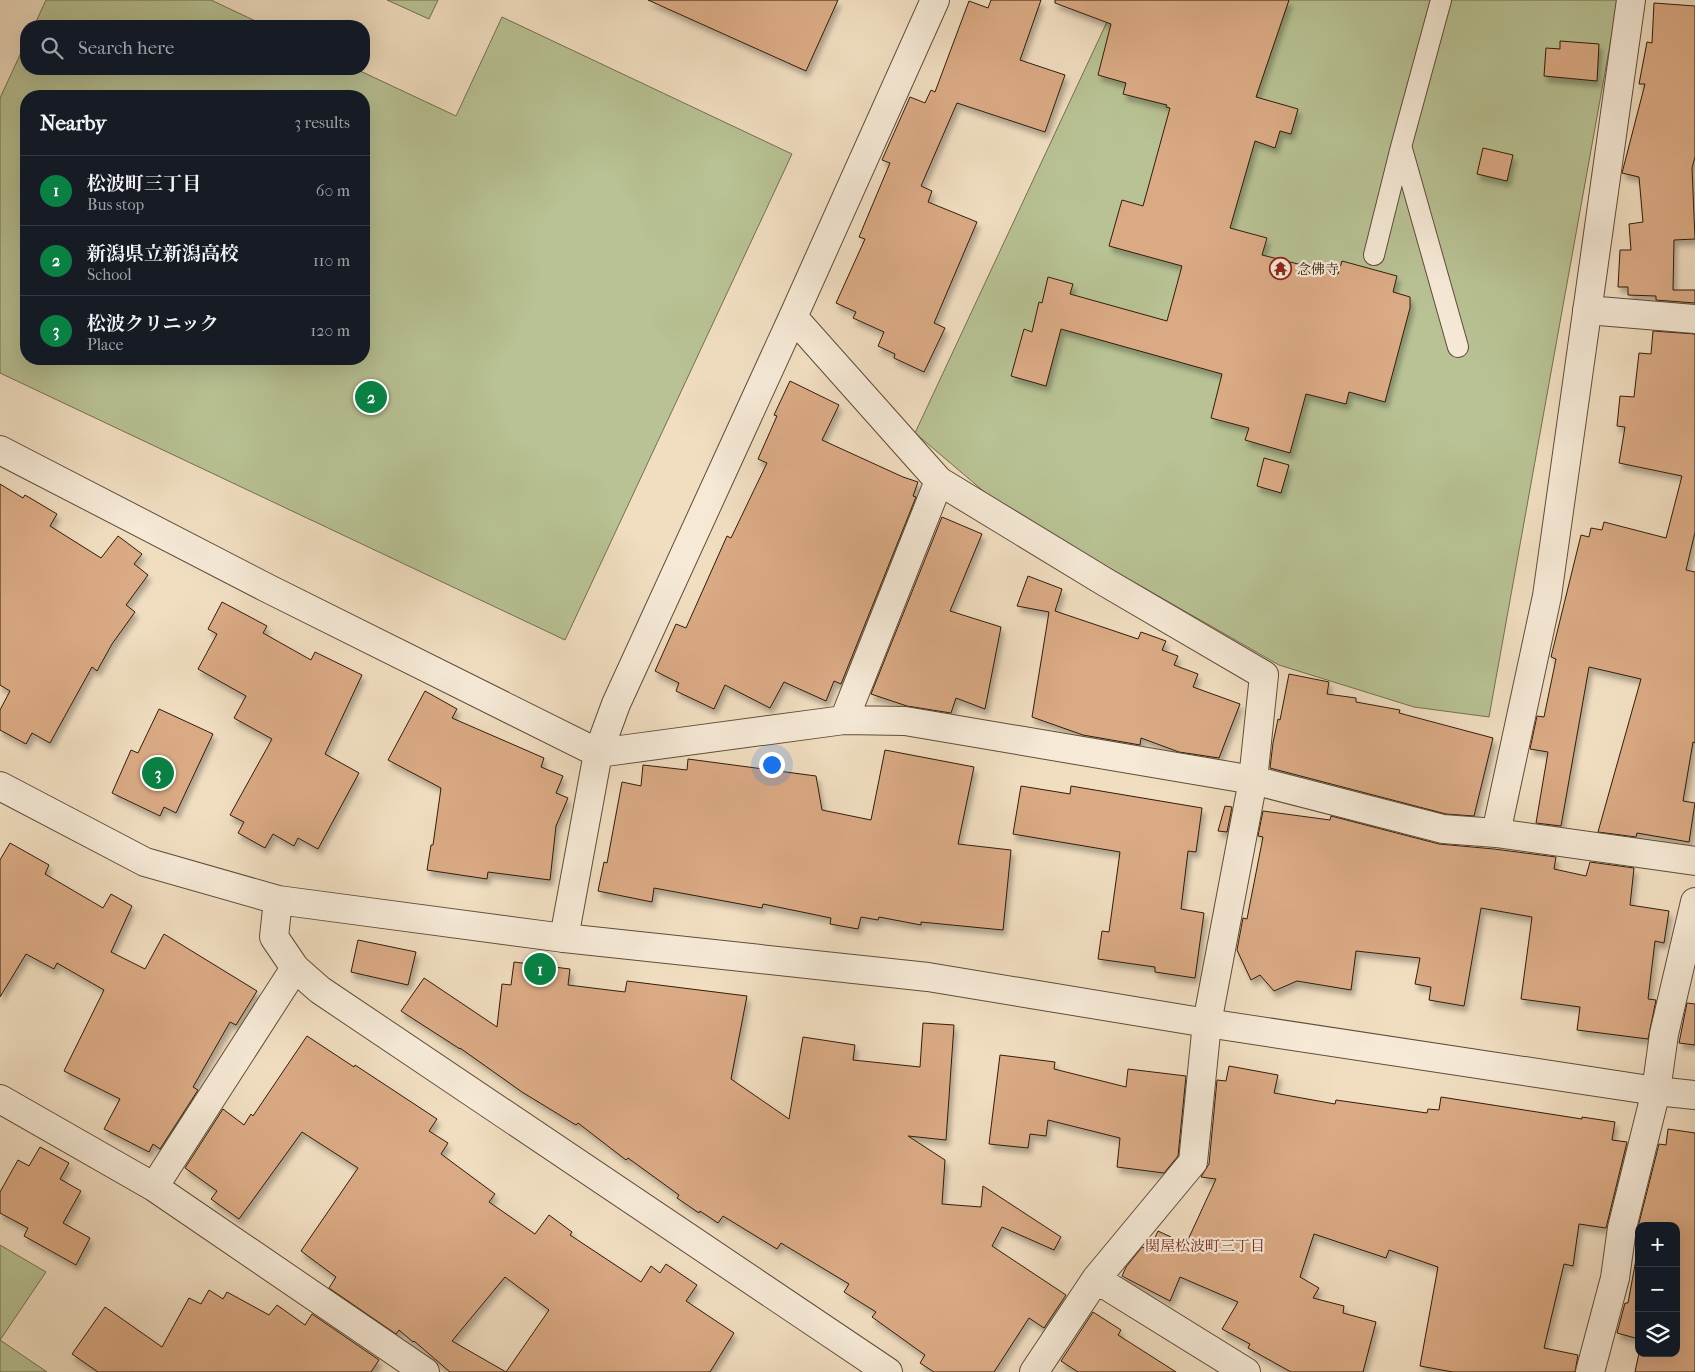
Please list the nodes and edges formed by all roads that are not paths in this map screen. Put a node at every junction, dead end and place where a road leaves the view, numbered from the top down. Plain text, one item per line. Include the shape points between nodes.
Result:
1 (935, 0) edge
2 (1441, 0) edge
3 (1631, 0) edge
4 (1401, 147) junction
5 (1374, 255) dead end
6 (1587, 310) junction
7 (793, 317) junction
8 (1695, 319) edge
9 (1458, 347) dead end
10 (0, 450) edge
11 (939, 481) junction
12 (844, 720) junction
13 (598, 754) junction
14 (1253, 780) junction
15 (0, 786) edge
16 (1496, 833) junction
17 (1695, 861) edge
18 (278, 900) junction
19 (1695, 902) edge
20 (564, 938) junction
21 (295, 968) junction
22 (1207, 1024) junction
23 (1656, 1091) junction
24 (1695, 1095) edge
25 (0, 1099) edge
26 (154, 1187) junction
27 (1096, 1279) junction
28 (424, 1372) edge
29 (888, 1372) edge
30 (1034, 1372) edge
31 (1246, 1372) edge
32 (1590, 1372) edge

1 - 7 street
2 - 4 lane
3 - 6 street
4 - 5 lane
4 - 9 lane
6 - 8 street
6 - 16 street via 1547,596
7 - 11 street
7 - 13 street via 616,704
10 - 13 street
11 - 12 street
11 - 14 street via 1264,675
12 - 13 street
12 - 14 street via 905,720
13 - 20 street
14 - 16 street via 1443,829
14 - 22 street
15 - 18 street via 144,862
16 - 17 street
18 - 20 street
18 - 21 street via 274,937
19 - 23 street via 1664,1034
20 - 22 street via 928,977
21 - 26 street
21 - 29 street via 320,990
22 - 23 street
22 - 27 street via 1193,1162
23 - 24 street
23 - 32 street via 1622,1228 1615,1278
25 - 26 street
26 - 28 street
27 - 30 street
27 - 31 street

